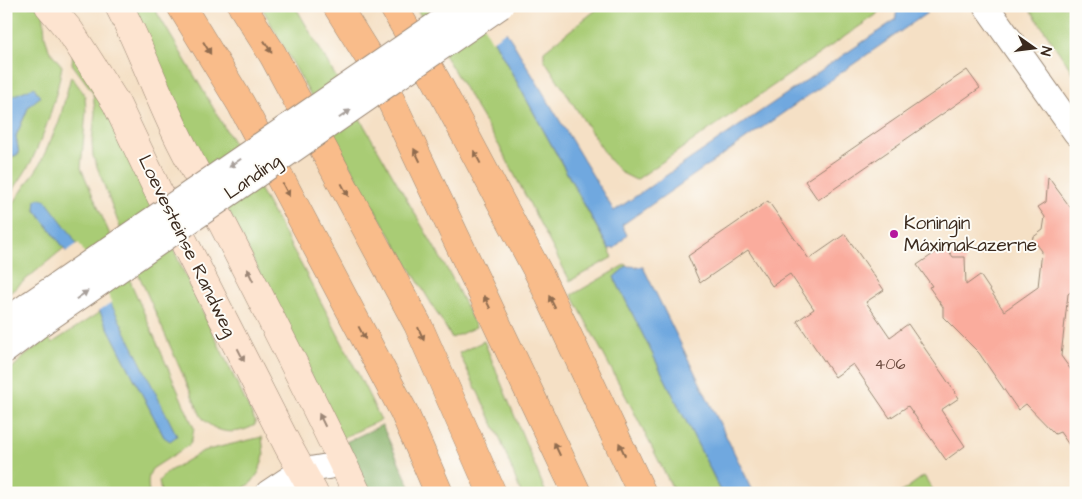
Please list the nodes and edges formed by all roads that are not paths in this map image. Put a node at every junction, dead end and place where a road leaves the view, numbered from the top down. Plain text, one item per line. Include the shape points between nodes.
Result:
1 (49, 6) edge
2 (119, 6) edge
3 (181, 6) edge
4 (242, 6) edge
5 (337, 6) edge
6 (393, 6) edge
7 (463, 6) edge
8 (501, 6) edge
9 (986, 6) edge
10 (1076, 133) edge
11 (36, 313) junction
12 (6, 321) edge
13 (6, 350) edge
14 (343, 464) junction
15 (310, 485) edge
16 (268, 493) edge
17 (357, 493) edge
18 (439, 493) edge
19 (492, 493) edge
20 (577, 493) edge
21 (642, 493) edge

1 -> 15 street, Loevesteinse Randweg via 70,32 116,103
14 -> 2 street via 179,139
3 -> 18 highway via 250,122 404,412
4 -> 19 highway via 273,55 418,325
20 -> 5 highway via 375,67
21 -> 6 highway via 538,274 436,80
7 -> 11 street, Landing, bridge
11 -> 8 street, Landing, bridge
9 - 10 street
11 - 12 street, Landing
11 - 13 street, Landing
14 - 15 street
14 - 17 street
15 - 16 street

